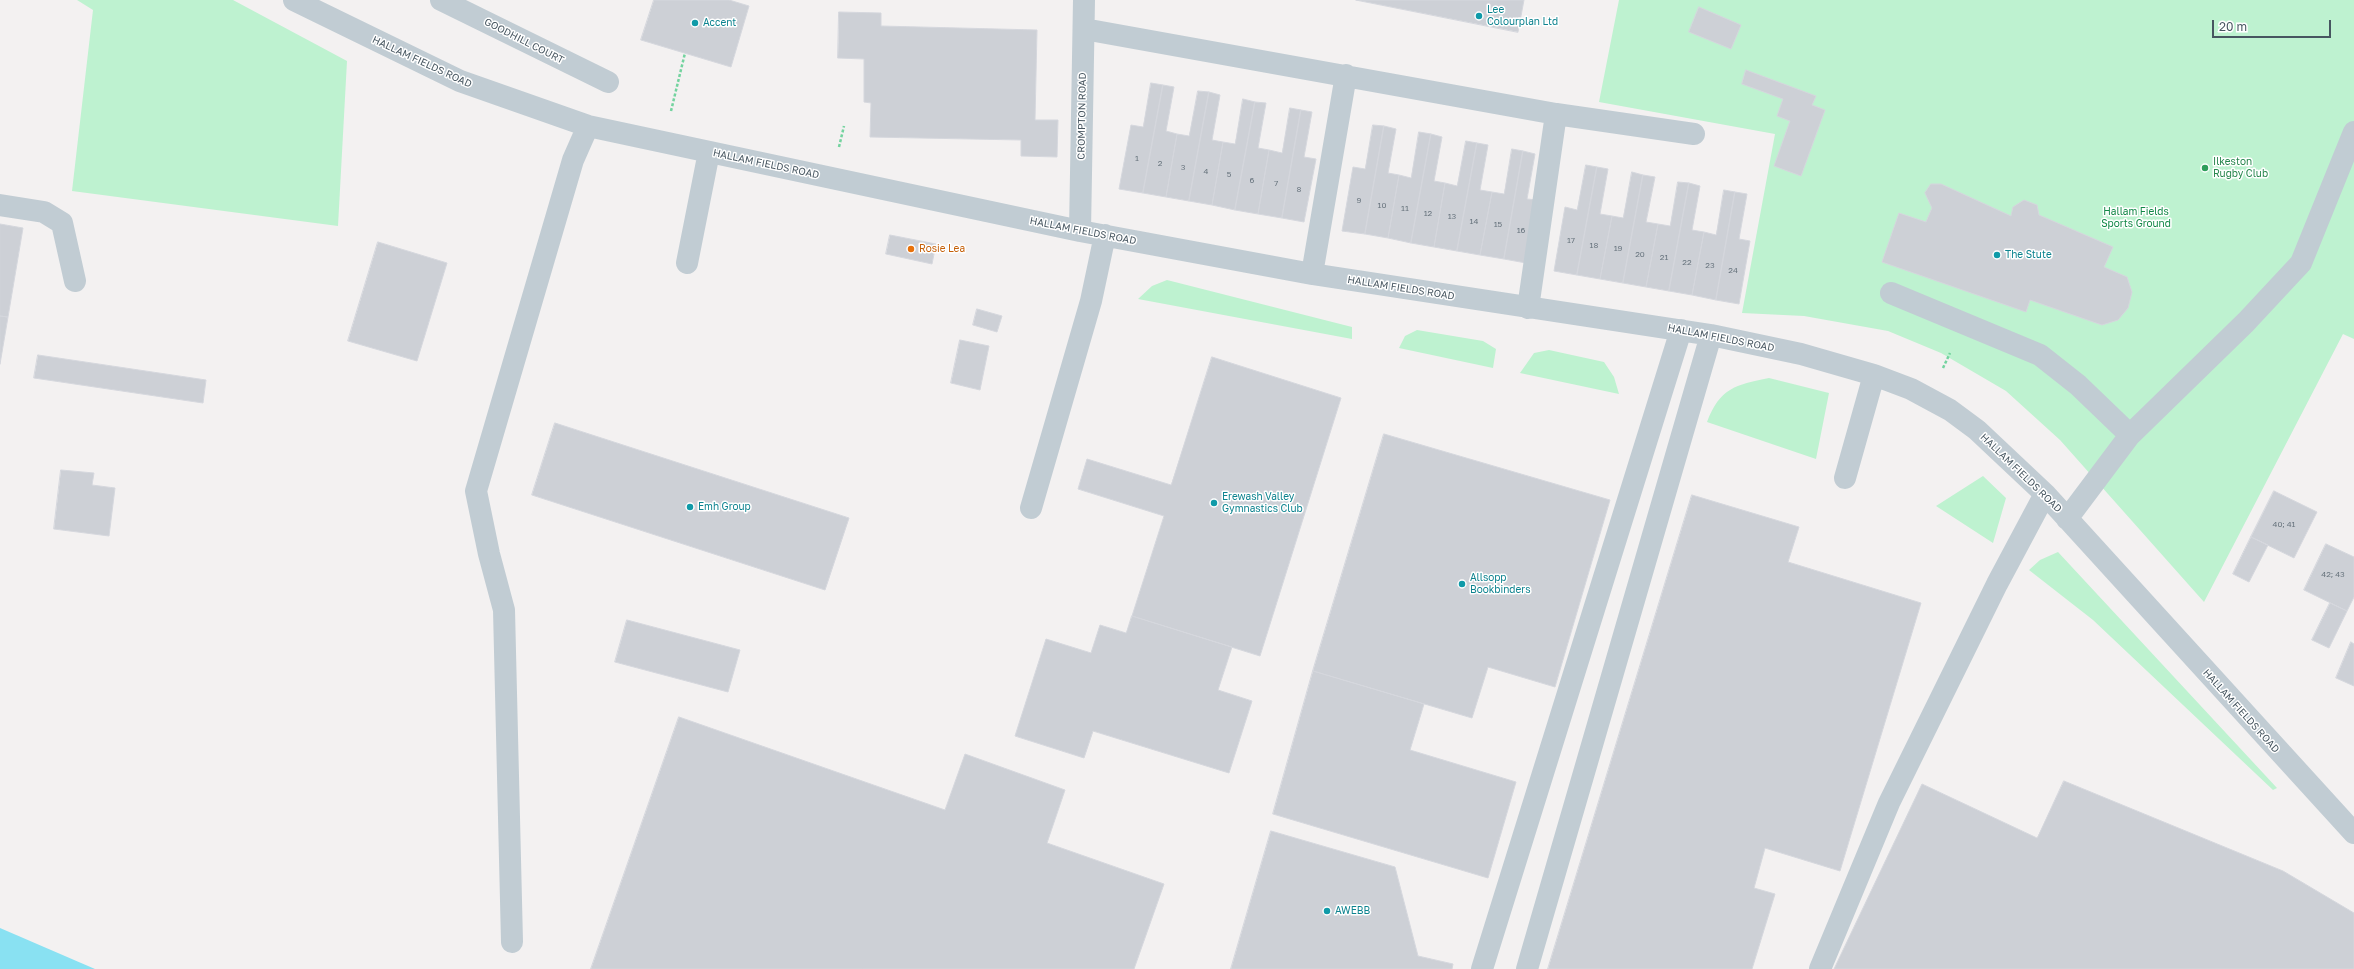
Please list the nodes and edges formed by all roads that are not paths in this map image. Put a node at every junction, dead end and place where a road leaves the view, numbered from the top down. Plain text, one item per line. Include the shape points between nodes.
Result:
1 (294, 0) edge
2 (441, 0) edge
3 (1084, 0) edge
4 (1084, 29) junction
5 (1346, 75) junction
6 (608, 82) dead end
7 (1556, 114) junction
8 (588, 126) junction
9 (2354, 132) edge
10 (1694, 134) dead end
11 (709, 152) junction
12 (0, 205) edge
13 (1080, 231) junction
14 (1105, 235) junction
15 (687, 263) dead end
16 (1312, 274) junction
17 (75, 281) dead end
18 (1891, 293) dead end
19 (1528, 308) junction
20 (1681, 330) junction
21 (1711, 336) junction
22 (1874, 375) junction
23 (2130, 435) junction
24 (1845, 478) dead end
25 (2045, 494) junction
26 (1031, 508) dead end
27 (2067, 519) junction
28 (2354, 833) edge
29 (512, 942) dead end
30 (1482, 969) edge
31 (1527, 969) edge
32 (1820, 969) edge

1 - 8 street, HALLAM FIELDS ROAD via 460,81
2 - 6 street, GOODHILL COURT
3 - 4 street, CROMPTON ROAD
4 - 5 street
4 - 13 street, CROMPTON ROAD
5 - 7 street
5 - 16 street
7 - 10 street
7 - 19 street
8 - 11 street, HALLAM FIELDS ROAD
8 - 29 street via 573,160 476,491 504,610
9 - 23 street via 2301,262 2246,322
11 - 13 street, HALLAM FIELDS ROAD
11 - 15 street
12 - 17 street via 44,212 62,223
13 - 14 street, HALLAM FIELDS ROAD
14 - 16 street, HALLAM FIELDS ROAD
14 - 26 street via 1091,301
16 - 19 street, HALLAM FIELDS ROAD
18 - 23 street via 2040,355 2078,385
19 - 20 street, HALLAM FIELDS ROAD
20 - 21 street, HALLAM FIELDS ROAD
20 - 30 street
21 - 22 street, HALLAM FIELDS ROAD via 1801,354
21 - 31 street
22 - 24 street
22 - 25 street, HALLAM FIELDS ROAD via 1929,398 1950,410 1977,430
23 - 27 street
25 - 27 street, HALLAM FIELDS ROAD
25 - 32 street via 1997,584 1889,802
27 - 28 street, HALLAM FIELDS ROAD

